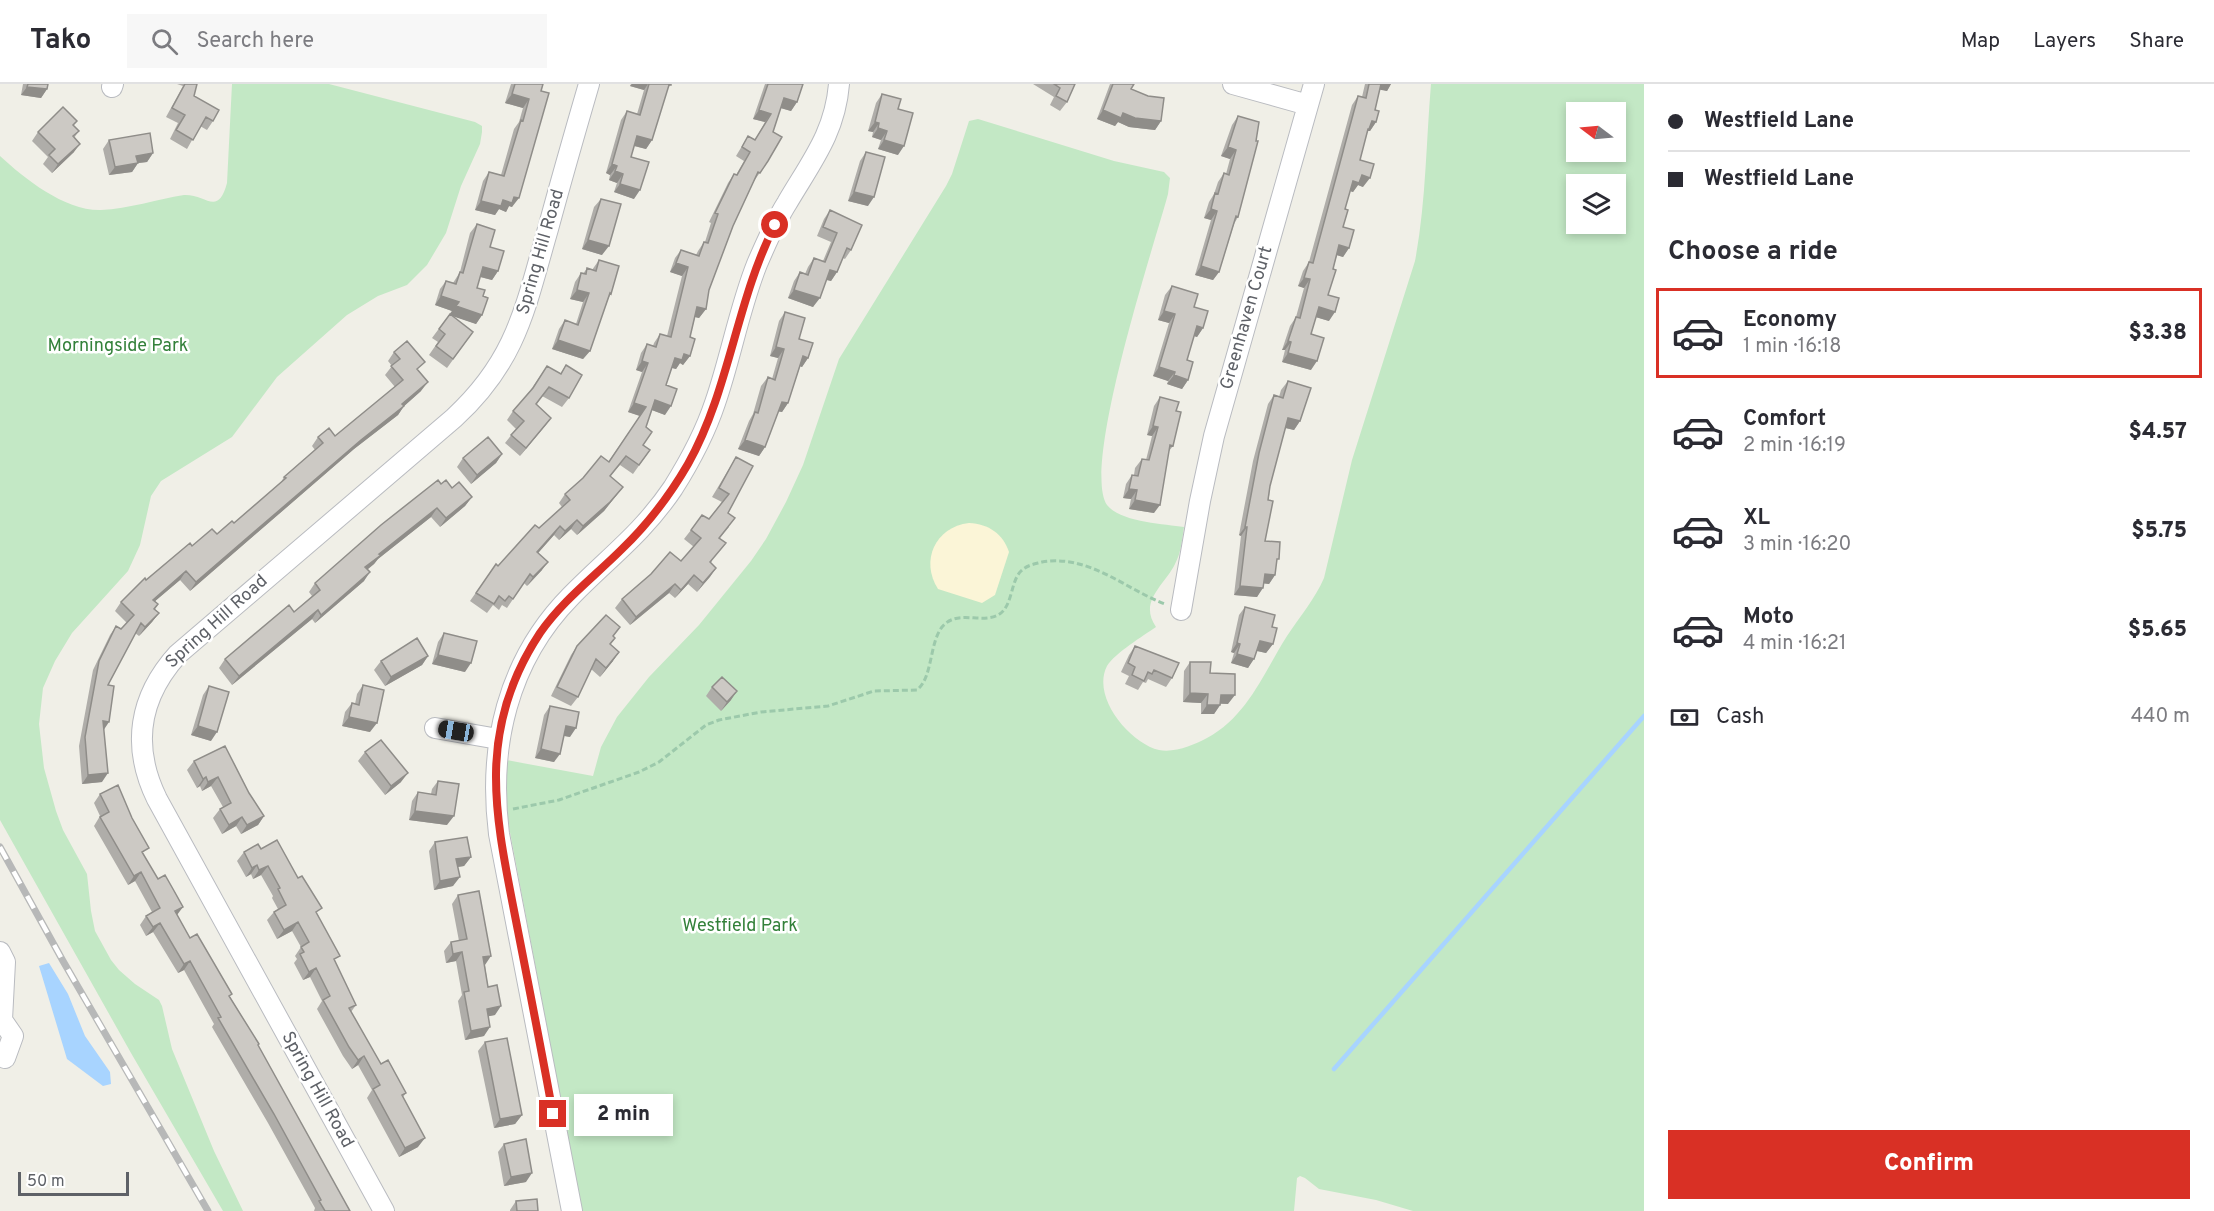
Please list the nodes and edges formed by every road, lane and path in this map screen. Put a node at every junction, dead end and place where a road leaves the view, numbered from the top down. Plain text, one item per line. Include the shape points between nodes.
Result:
1 (589, 84) edge
2 (839, 84) edge
3 (1233, 84) edge
4 (1314, 84) edge
5 (1308, 105) junction
6 (1181, 610) joint
7 (435, 728) dead end
8 (498, 739) junction
9 (496, 811) junction
10 (0, 952) edge
11 (1, 1020) edge
12 (2, 1062) edge
13 (384, 1211) edge
14 (572, 1211) edge

1 - 13 street, Spring Hill Road via 522,318 496,372 454,418 178,654 156,684 144,719 143,761 154,792
2 - 8 street via 828,134 781,213 755,270 716,401 694,452 645,525 569,598 540,634 511,688
3 - 5 street
4 - 5 street, Greenhaven Court
5 - 6 street, Greenhaven Court via 1214,436
6 - 9 path via 1090,567 1063,561 1038,563 1019,574 1000,614 956,618 943,625 923,683 915,691 874,691 828,706 719,720 639,772 559,800
7 - 8 street
8 - 9 street
9 - 14 street
10 - 11 street via 5,962
11 - 12 street via 13,1036

